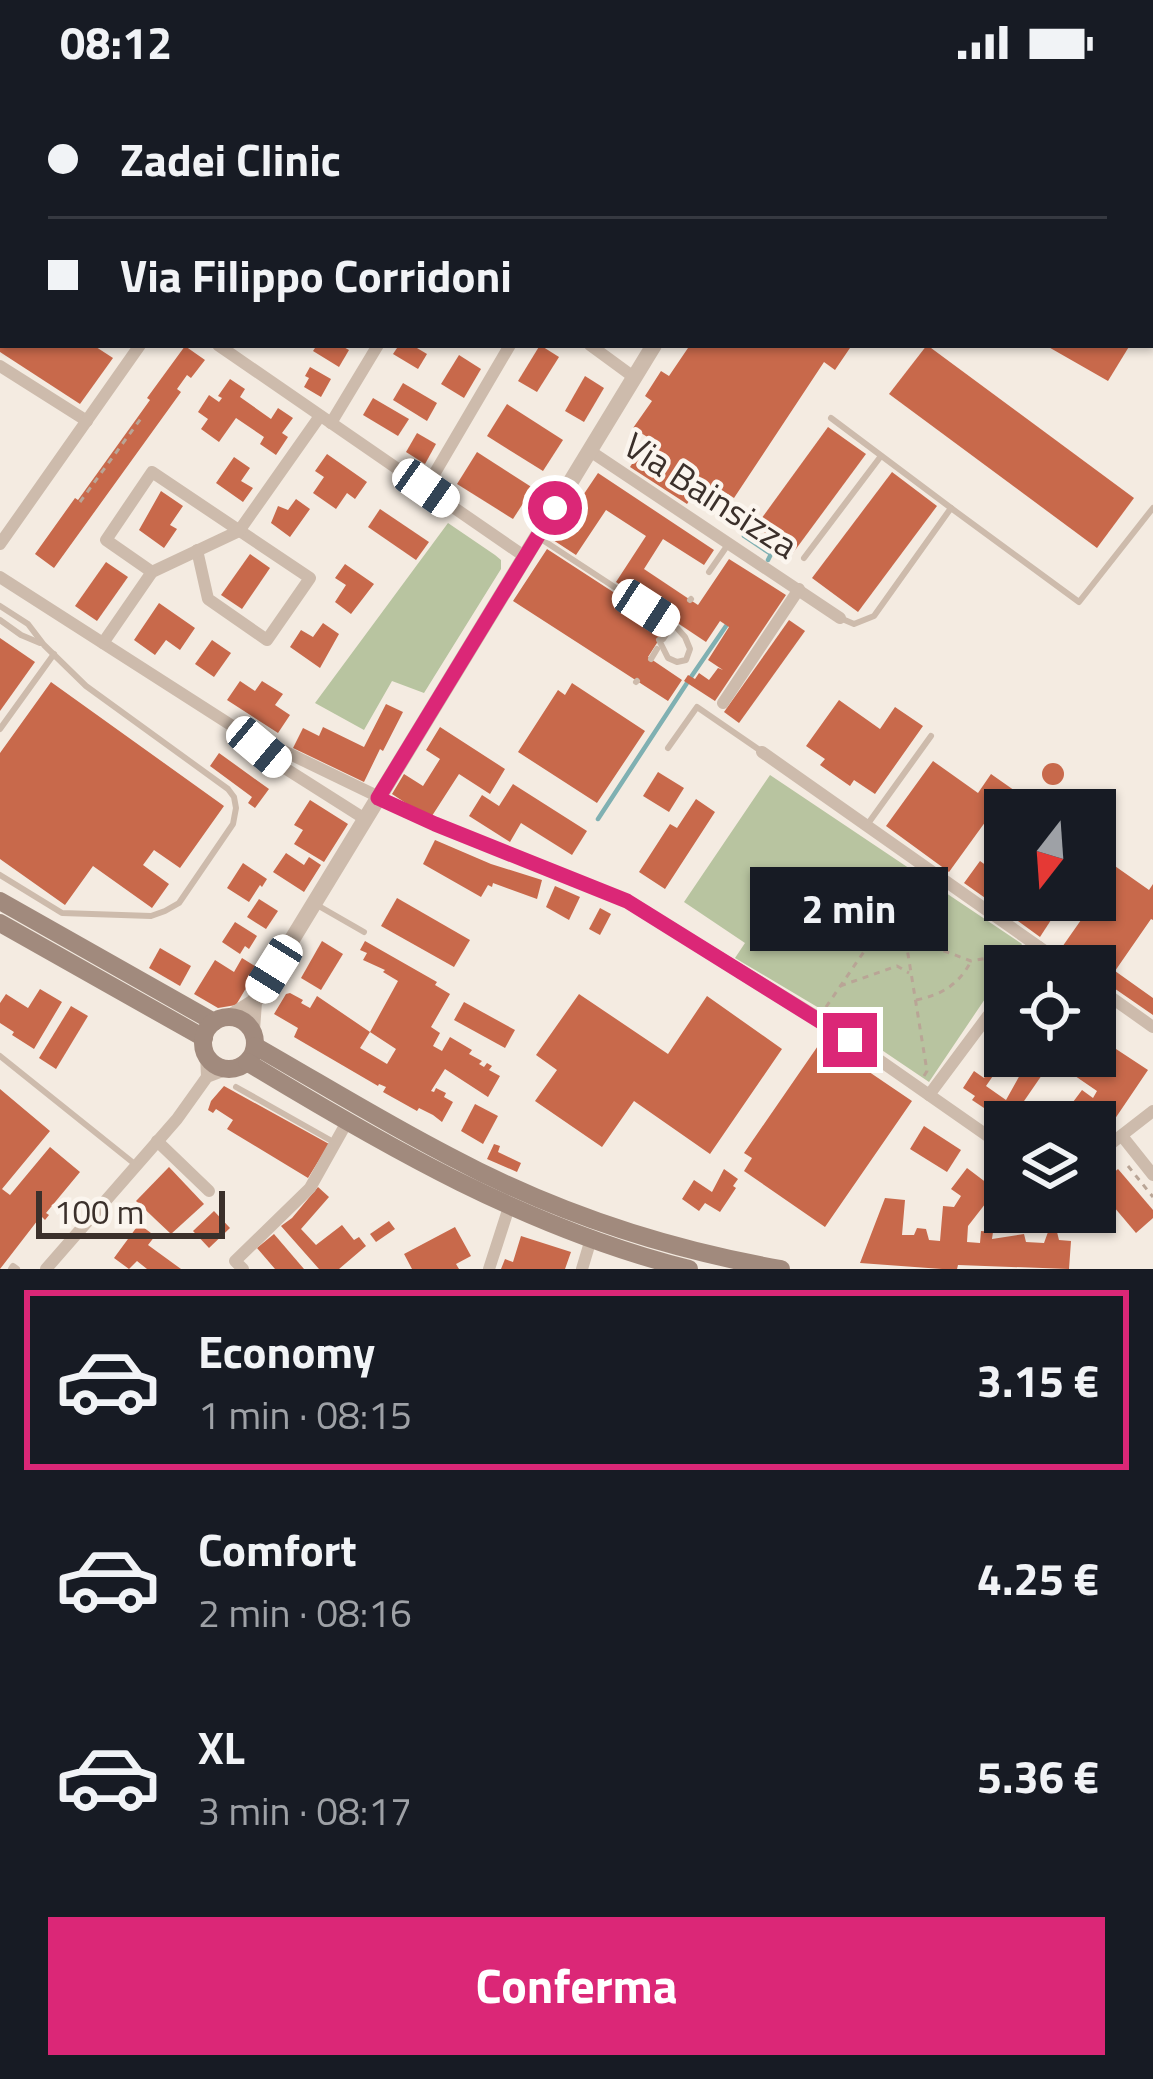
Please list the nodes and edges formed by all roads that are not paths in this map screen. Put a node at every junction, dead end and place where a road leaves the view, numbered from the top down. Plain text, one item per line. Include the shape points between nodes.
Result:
1 (138, 348) edge
2 (226, 348) edge
3 (376, 348) edge
4 (508, 348) edge
5 (594, 348) edge
6 (652, 348) edge
7 (0, 365) edge
8 (635, 377) junction
9 (831, 418) dead end
10 (325, 419) junction
11 (87, 421) junction
12 (590, 451) junction
13 (881, 456) junction
14 (426, 488) junction
15 (951, 508) junction
16 (1153, 508) edge
17 (239, 531) junction
18 (537, 536) junction
19 (0, 544) edge
20 (729, 544) junction
21 (196, 550) junction
22 (524, 556) junction
23 (804, 558) dead end
24 (152, 572) junction
25 (709, 572) dead end
26 (0, 577) edge
27 (799, 589) junction
28 (0, 606) edge
29 (841, 618) joint
30 (0, 620) edge
31 (674, 623) junction
32 (103, 643) junction
33 (660, 643) junction
34 (44, 645) junction
35 (54, 654) junction
36 (651, 659) dead end
37 (723, 703) dead end
38 (234, 727) junction
39 (0, 729) edge
40 (931, 736) dead end
41 (668, 748) dead end
42 (762, 752) joint
43 (378, 798) junction
44 (365, 819) junction
45 (867, 825) junction
46 (0, 874) edge
47 (0, 902) edge
48 (314, 903) junction
49 (0, 923) edge
50 (364, 932) dead end
51 (1036, 945) edge
52 (1116, 1001) edge
53 (254, 1002) junction
54 (984, 1021) edge
55 (1153, 1027) edge
56 (213, 1033) junction
57 (0, 1056) edge
58 (244, 1059) junction
59 (207, 1077) junction
60 (929, 1095) junction
61 (324, 1108) junction
62 (1153, 1112) edge
63 (346, 1121) junction
64 (311, 1130) junction
65 (984, 1133) edge
66 (1123, 1136) junction
67 (330, 1140) dead end
68 (157, 1141) junction
69 (1116, 1141) edge
70 (136, 1165) junction
71 (1153, 1175) edge
72 (209, 1191) dead end
73 (509, 1207) junction
74 (640, 1235) junction
75 (591, 1239) junction
76 (46, 1269) edge
77 (243, 1269) edge
78 (489, 1269) edge
79 (582, 1269) edge
80 (688, 1269) edge
81 (781, 1269) edge

1 - 11 street
2 - 10 street
3 - 10 street
4 - 14 street
5 - 8 street
6 - 8 street
7 - 11 street
8 - 12 street
9 - 13 lane
10 - 14 street
10 - 17 street
11 - 19 street
12 - 18 street
12 - 20 street, Via Bainsizza
13 - 15 lane
13 - 23 lane
14 - 22 street
15 - 16 lane via 1079,602
15 - 29 lane, Via Bainsizza via 874,616 854,624
17 - 21 street
17 - 21 street via 310,578 267,640 208,599
17 - 24 street via 152,472 106,540
18 - 22 street
18 - 31 lane
20 - 25 lane
20 - 27 street, Via Bainsizza
21 - 24 street
22 - 43 street via 501,609
24 - 32 street
26 - 32 street
27 - 29 street, Via Bainsizza
27 - 37 street, Via Bainsizza
28 - 34 lane
30 - 34 lane
31 - 33 lane
31 - 33 lane via 690,649 686,660 668,658
32 - 38 street
33 - 36 lane
34 - 35 lane
35 - 39 lane
35 - 46 lane via 229,789 233,824 179,903 151,916 62,914
38 - 43 street
38 - 44 street
40 - 45 lane
41 - 42 lane via 697,707
42 - 45 street
43 - 44 street
43 - 60 street via 627,901
44 - 48 street
45 - 51 street
47 - 56 main road
48 - 50 lane
48 - 53 street
49 - 56 main road
52 - 55 street
53 - 56 street
53 - 58 street
54 - 60 street
56 - 58 main road via 214,1064
56 - 58 main road via 243,1021
56 - 59 street
57 - 70 lane
58 - 59 street
58 - 61 main road
58 - 64 lane
58 - 74 main road via 562,1208
59 - 68 street
60 - 65 street
61 - 63 main road
61 - 64 lane
62 - 66 street
63 - 73 main road
63 - 77 street via 317,1179 236,1261
64 - 67 lane
66 - 69 street
66 - 71 street
68 - 70 street
68 - 72 street
70 - 76 street
73 - 75 main road
73 - 78 street
74 - 80 main road via 686,1256
74 - 81 main road
75 - 79 street
75 - 80 main road

